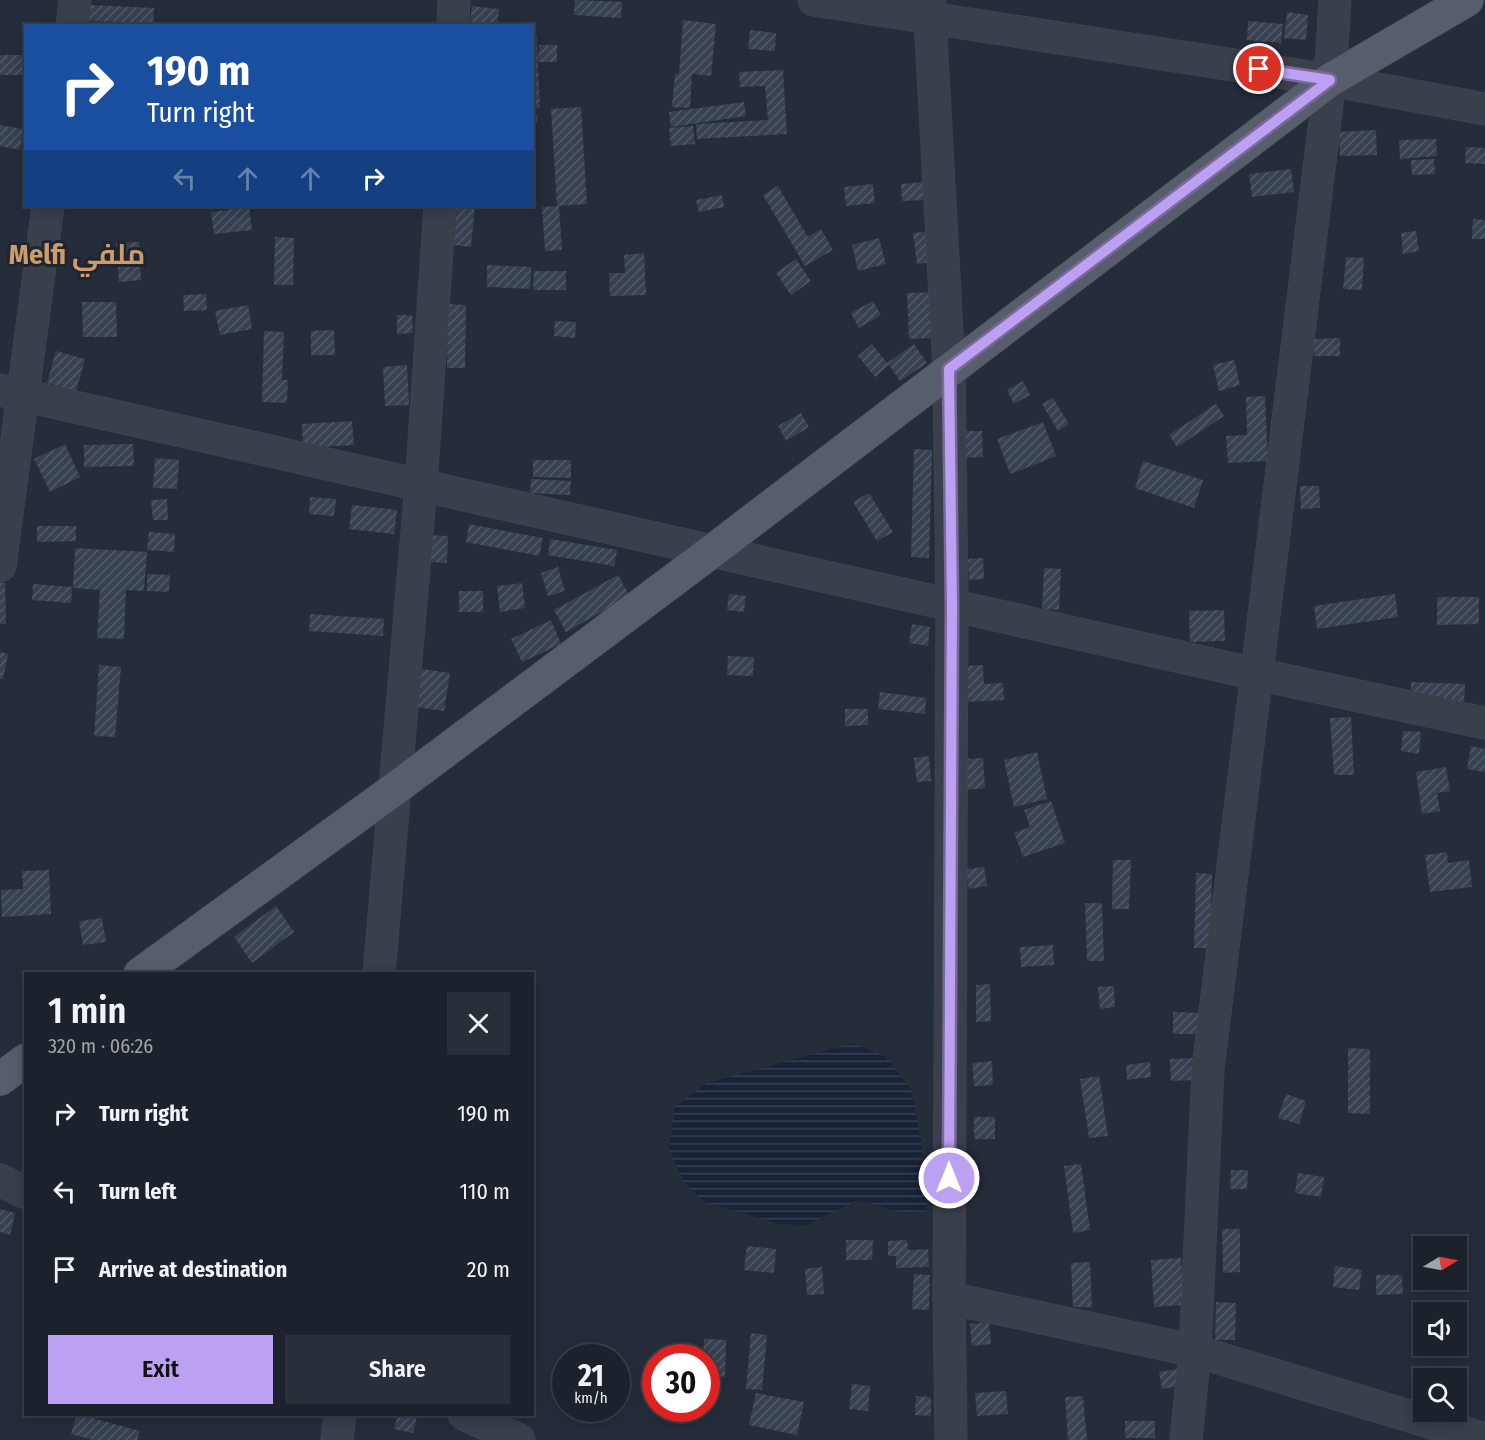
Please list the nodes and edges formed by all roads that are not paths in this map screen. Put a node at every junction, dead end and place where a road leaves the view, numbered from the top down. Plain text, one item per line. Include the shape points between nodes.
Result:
1 (75, 0) edge
2 (454, 0) edge
3 (814, 0) edge
4 (1335, 0) edge
5 (1467, 0) edge
6 (930, 9) edge
7 (72, 24) edge
8 (453, 24) edge
9 (1330, 80) junction
10 (1485, 109) edge
11 (48, 207) edge
12 (440, 207) edge
13 (949, 369) junction
14 (12, 393) edge
15 (421, 486) junction
16 (711, 552) junction
17 (0, 566) edge
18 (952, 606) junction
19 (1256, 674) junction
20 (1485, 723) edge
21 (396, 788) junction
22 (143, 972) edge
23 (379, 972) edge
24 (24, 1061) edge
25 (0, 1079) edge
26 (0, 1180) edge
27 (24, 1192) edge
28 (949, 1298) junction
29 (1195, 1351) junction
30 (340, 1416) edge
31 (468, 1416) edge
32 (1485, 1439) edge
33 (337, 1440) edge
34 (519, 1440) edge
35 (951, 1440) edge
36 (1186, 1440) edge

1 - 7 street
2 - 8 street
3 - 6 street
4 - 9 street
5 - 9 main road
6 - 9 street
6 - 13 street
9 - 10 street
9 - 13 main road
9 - 19 street
11 - 14 street
12 - 15 street
13 - 16 main road
13 - 18 street
14 - 15 street
14 - 17 street
15 - 16 street
15 - 21 street
16 - 18 street
16 - 21 main road
18 - 19 street
18 - 28 street
19 - 20 street
19 - 29 street via 1208,1069
21 - 22 main road
21 - 23 street
24 - 25 main road
26 - 27 street
28 - 29 street
28 - 35 street
29 - 32 street
29 - 36 street
30 - 33 street
31 - 34 street

